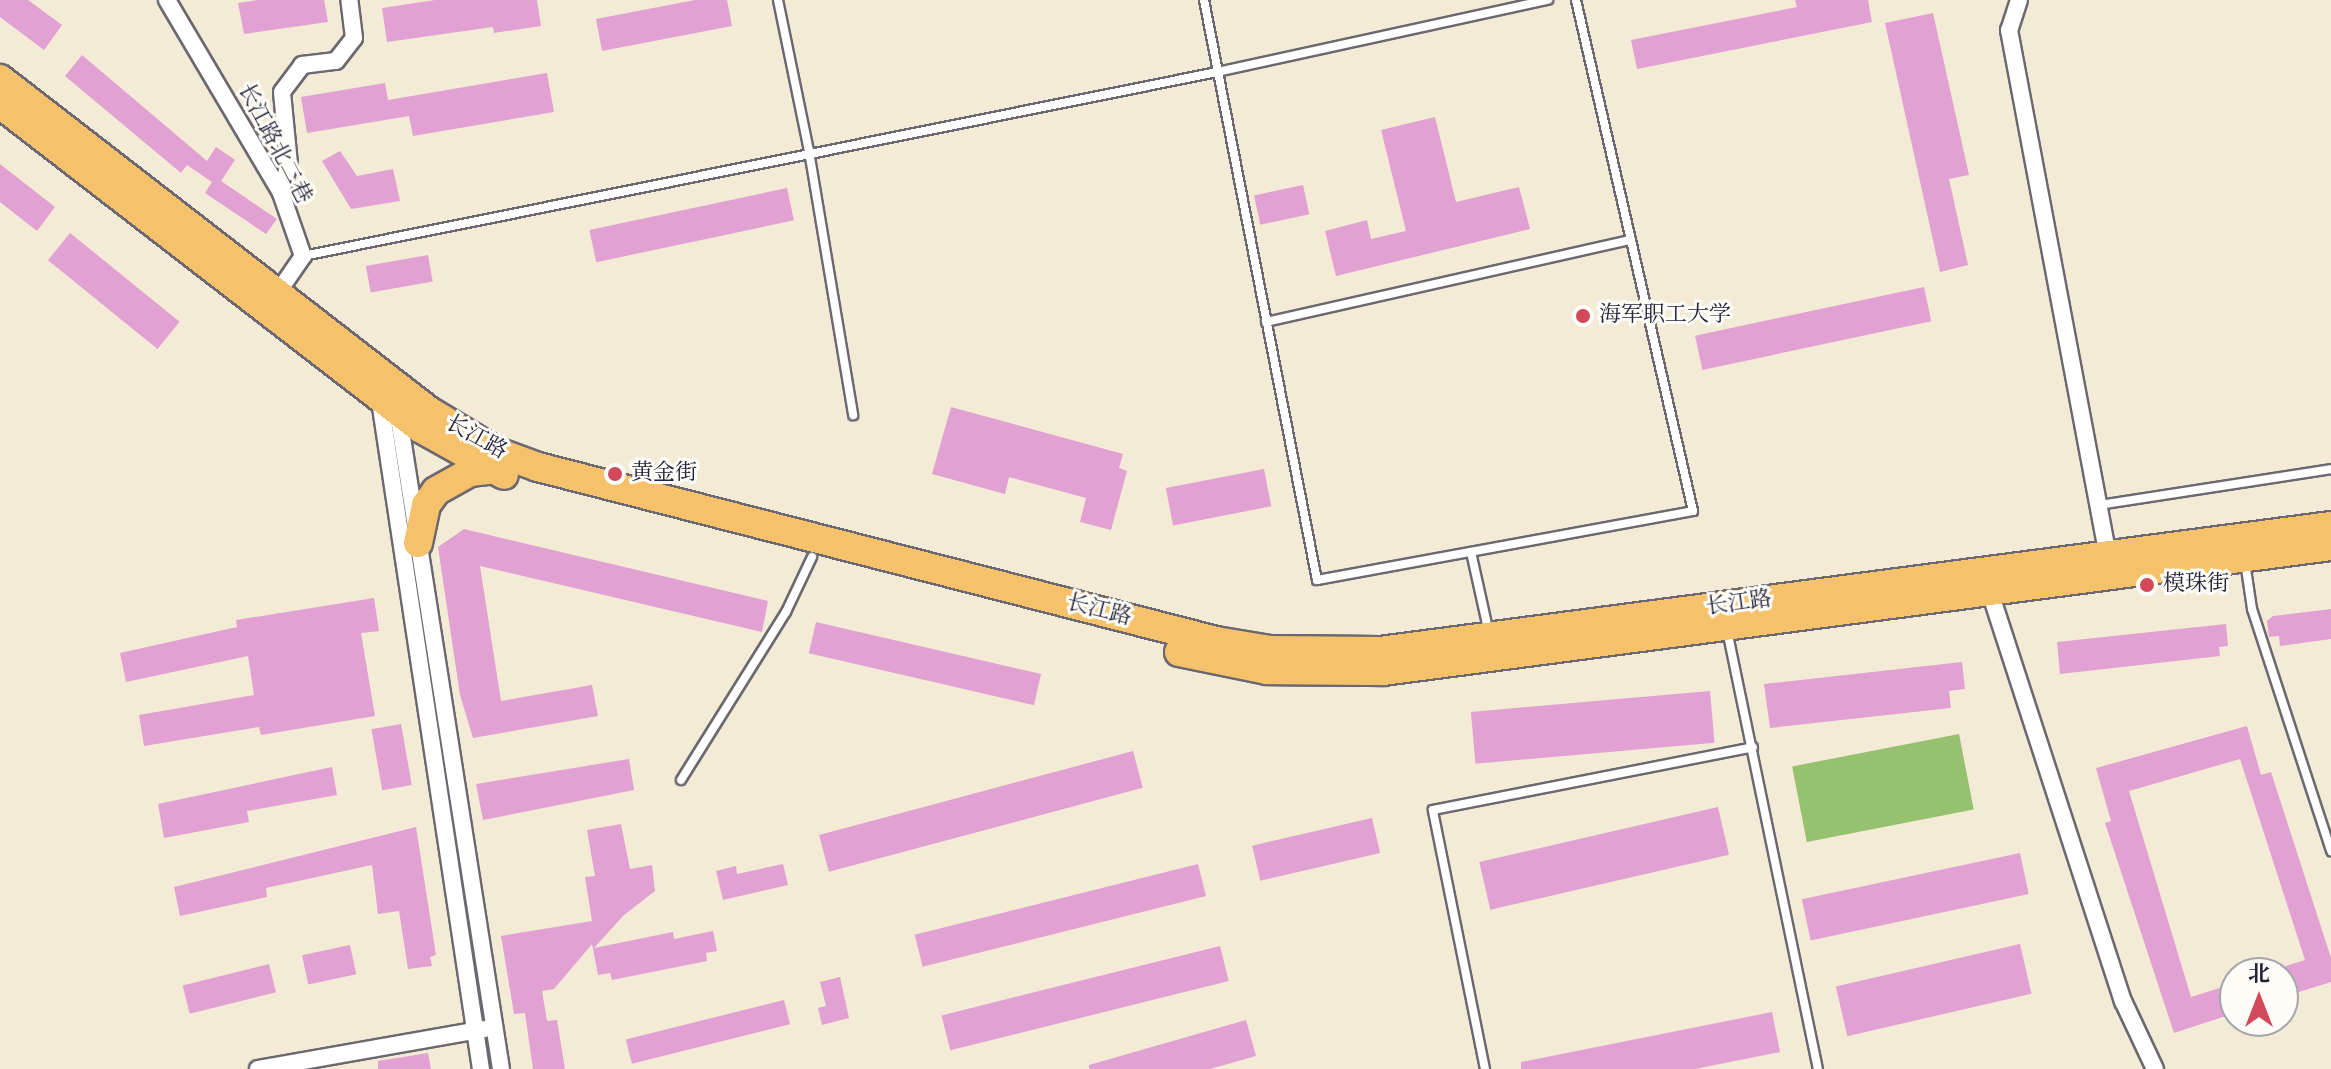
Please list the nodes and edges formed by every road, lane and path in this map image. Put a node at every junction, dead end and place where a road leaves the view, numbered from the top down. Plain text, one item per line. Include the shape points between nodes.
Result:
1 (167, 0) edge
2 (349, 0) edge
3 (778, 0) edge
4 (1204, 0) edge
5 (1548, 0) edge
6 (1576, 0) edge
7 (2019, 0) edge
8 (1217, 72) junction
9 (0, 79) edge
10 (0, 104) edge
11 (809, 151) junction
12 (281, 193) junction
13 (1631, 240) junction
14 (303, 256) junction
15 (271, 301) junction
16 (1266, 322) junction
17 (389, 397) junction
18 (853, 415) dead end
19 (2331, 469) edge
20 (490, 470) junction
21 (2099, 505) junction
22 (2331, 526) edge
23 (418, 543) junction
24 (2331, 546) edge
25 (1471, 552) junction
26 (812, 557) junction
27 (2244, 557) junction
28 (2110, 565) junction
29 (1986, 581) junction
30 (1725, 626) junction
31 (1489, 637) junction
32 (1753, 747) junction
33 (681, 780) dead end
34 (2331, 851) edge
35 (494, 1028) junction
36 (475, 1031) junction
37 (258, 1069) edge
38 (481, 1069) edge
39 (501, 1069) edge
40 (1485, 1069) edge
41 (1818, 1069) edge
42 (2155, 1069) edge

1 - 12 street, 长江路北二巷
2 - 12 street via 354,38 336,61 302,65 282,92 289,164
3 - 11 lane
4 - 8 lane
5 - 8 lane
6 - 13 lane
7 - 21 street via 2009,30
8 - 11 lane
8 - 16 lane
9 - 15 highway, 长江路
10 - 15 highway, 长江路
11 - 14 lane
11 - 18 lane
12 - 14 street, 长江路北二巷
13 - 16 lane
13 - 25 lane via 1693,511
14 - 15 street
15 - 17 highway, 长江路
16 - 25 lane via 1317,580
17 - 20 highway, 长江路
17 - 23 street
17 - 31 highway, 长江路 via 538,467 1216,641 1328,653
17 - 36 street
19 - 21 lane
20 - 23 highway via 461,475 436,491 426,505
20 - 26 highway, 长江路 via 533,486
21 - 28 street
22 - 28 highway, 长江路
23 - 35 street
24 - 27 highway, 长江路
25 - 31 lane
26 - 30 highway, 长江路 via 1267,670 1383,671
26 - 33 lane via 786,612
27 - 28 highway, 长江路
27 - 34 lane via 2252,609
28 - 29 highway, 长江路
29 - 30 highway, 长江路
29 - 31 highway, 长江路
29 - 42 street via 2123,1001
30 - 32 lane
32 - 40 lane via 1433,810
32 - 41 lane
35 - 36 street
35 - 39 street
36 - 37 street
36 - 38 street

